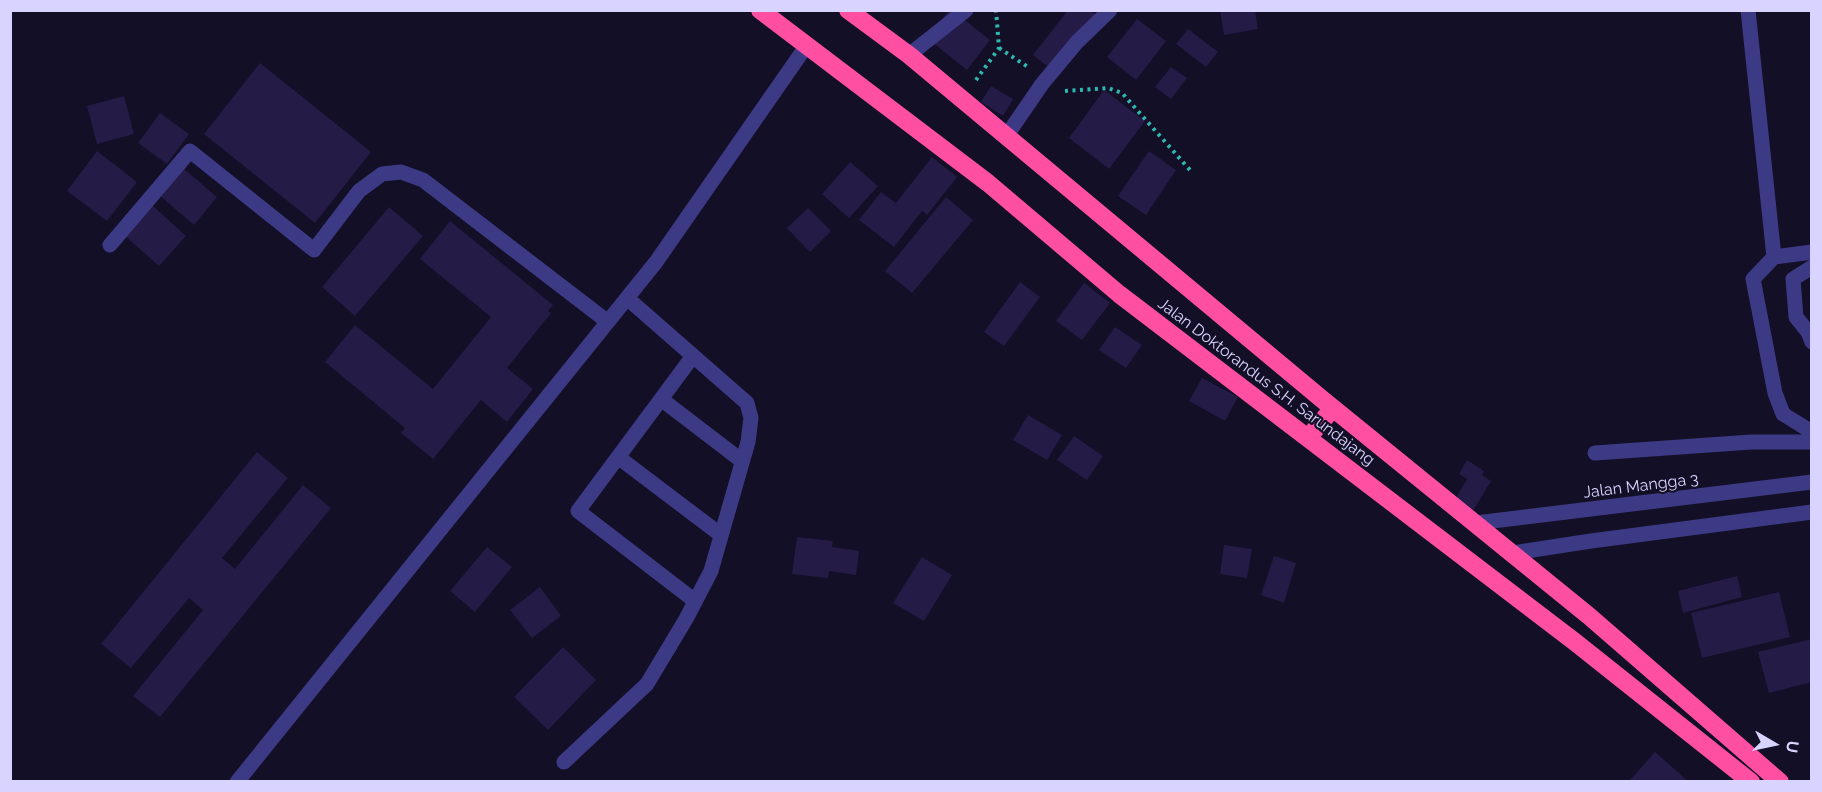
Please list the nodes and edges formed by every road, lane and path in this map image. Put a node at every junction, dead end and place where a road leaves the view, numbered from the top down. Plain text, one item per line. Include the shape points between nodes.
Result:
1 (760, 10) edge
2 (848, 10) edge
3 (966, 10) edge
4 (996, 10) edge
5 (1110, 10) edge
6 (1748, 10) edge
7 (807, 45) junction
8 (909, 55) junction
9 (1064, 91) dead end
10 (963, 99) junction
11 (1006, 135) junction
12 (1190, 170) dead end
13 (110, 245) dead end
14 (1812, 252) edge
15 (1774, 257) junction
16 (1812, 267) edge
17 (627, 298) junction
18 (608, 322) junction
19 (1812, 342) edge
20 (693, 356) junction
21 (661, 399) junction
22 (1333, 408) junction
23 (1812, 432) edge
24 (1308, 438) junction
25 (1812, 442) edge
26 (1595, 453) dead end
27 (618, 458) junction
28 (742, 461) junction
29 (1812, 482) edge
30 (1812, 512) edge
31 (1476, 524) junction
32 (721, 535) junction
33 (1513, 553) junction
34 (695, 601) junction
35 (564, 762) dead end
36 (237, 782) edge
37 (1751, 782) edge
38 (1780, 782) edge

1 - 7 highway, Jalan Doktorandus S.H. Sarundajang
2 - 8 highway
3 - 8 street
4 - 10 path via 999,48
5 - 11 street via 1042,84
6 - 15 street
7 - 17 street via 674,238
7 - 24 highway, Jalan Doktorandus S.H. Sarundajang via 988,183 1119,294
8 - 10 highway
9 - 12 path via 1108,88 1122,93
10 - 11 highway
11 - 22 highway
13 - 18 street via 189,151 314,250 359,191 382,174 400,172 423,180
14 - 15 street
15 - 23 street via 1752,279 1775,393 1783,414
16 - 19 street via 1793,279 1796,317
17 - 18 street
17 - 20 street
18 - 36 street
20 - 21 street
20 - 28 street via 747,403 752,418
21 - 27 street
21 - 28 street
22 - 24 highway
22 - 31 highway
24 - 37 highway, Jalan Doktorandus S.H. Sarundajang
25 - 26 street via 1751,442
27 - 32 street
27 - 34 street via 578,511
28 - 32 street
29 - 31 street, Jalan Mangga 3
30 - 33 street
31 - 33 highway
32 - 34 street via 711,571
33 - 38 highway
34 - 35 street via 647,684

